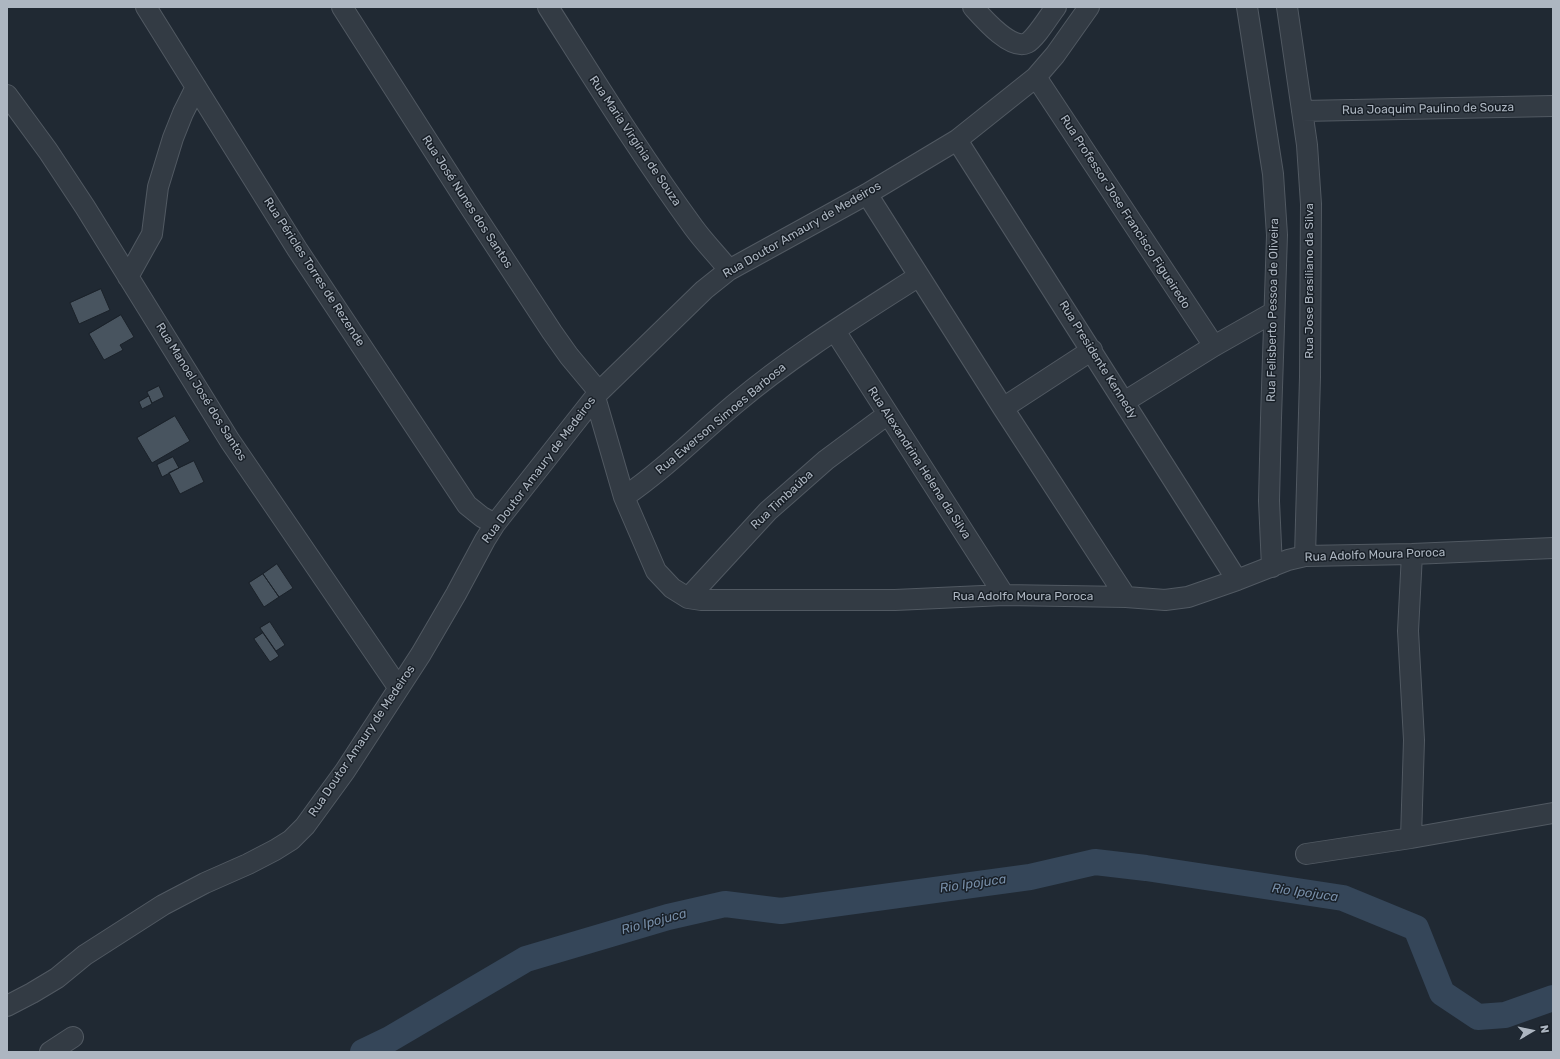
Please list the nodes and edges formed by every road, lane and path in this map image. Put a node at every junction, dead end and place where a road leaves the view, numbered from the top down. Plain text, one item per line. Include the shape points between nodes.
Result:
1 (146, 7) edge
2 (342, 7) edge
3 (548, 7) edge
4 (973, 7) edge
5 (1056, 7) edge
6 (1089, 7) edge
7 (1247, 7) edge
8 (1287, 7) edge
9 (1036, 77) junction
10 (196, 87) junction
11 (7, 94) edge
12 (1553, 106) edge
13 (1302, 111) junction
14 (957, 140) junction
15 (867, 194) junction
16 (729, 270) junction
17 (919, 276) junction
18 (128, 277) junction
19 (1274, 312) junction
20 (835, 331) junction
21 (1214, 346) junction
22 (1092, 350) junction
23 (597, 394) junction
24 (1124, 402) junction
25 (1003, 408) junction
26 (888, 414) junction
27 (624, 497) junction
28 (495, 524) junction
29 (1553, 548) edge
30 (1412, 554) junction
31 (1306, 556) junction
32 (1272, 567) junction
33 (1237, 580) junction
34 (1004, 595) junction
35 (1126, 597) junction
36 (688, 598) junction
37 (398, 687) junction
38 (1553, 813) edge
39 (1411, 838) junction
40 (1306, 854) dead end
41 (7, 1006) edge
42 (73, 1037) dead end
43 (50, 1052) edge

1 - 10 street, Rua Péricles Torres de Rezende
2 - 23 street, Rua José Nunes dos Santos via 457,188 552,332
3 - 16 street, Rua Maria Virgínia de Souza via 670,194
4 - 5 street via 992,27 1015,43 1022,44 1028,42
6 - 9 street, Rua Doutor Amaury de Medeiros
7 - 19 street, Rua Felisberto Pessoa de Oliveira via 1273,174 1277,235
8 - 13 street, Rua Jose Brasiliano da Silva
9 - 14 street, Rua Doutor Amaury de Medeiros
9 - 21 street, Rua Professor Jose Francisco Figueiredo
10 - 18 street via 173,138 158,187 152,234
10 - 28 street, Rua Péricles Torres de Rezende via 297,249 467,505 478,515
11 - 18 street, Rua Manoel José dos Santos via 48,151
12 - 13 street, Rua Joaquim Paulino de Souza
13 - 31 street, Rua Jose Brasiliano da Silva via 1311,204
14 - 15 street, Rua Doutor Amaury de Medeiros
14 - 22 street, Rua Presidente Kennedy
15 - 16 street, Rua Doutor Amaury de Medeiros
15 - 17 street
16 - 23 street, Rua Doutor Amaury de Medeiros via 704,290
17 - 20 street, Rua Ewerson Simoes Barbosa
17 - 25 street
18 - 37 street, Rua Manoel José dos Santos via 230,441
19 - 21 street
19 - 32 street, Rua Felisberto Pessoa de Oliveira via 1269,501
20 - 26 street, Rua Alexandrina Helena da Silva
20 - 27 street, Rua Ewerson Simoes Barbosa via 802,352 736,403 666,466
21 - 24 street
22 - 24 street, Rua Presidente Kennedy
22 - 25 street
23 - 27 street, Rua Adolfo Moura Poroca
23 - 28 street, Rua Doutor Amaury de Medeiros
24 - 33 street, Rua Presidente Kennedy
25 - 35 street
26 - 34 street, Rua Alexandrina Helena da Silva
26 - 36 street, Rua Timbaúba via 826,460 768,511
27 - 36 street, Rua Adolfo Moura Poroca via 656,571 672,588
28 - 37 street, Rua Doutor Amaury de Medeiros via 421,654
29 - 30 street, Rua Adolfo Moura Poroca
30 - 31 street, Rua Adolfo Moura Poroca
30 - 39 street via 1408,631 1414,747
31 - 32 street, Rua Adolfo Moura Poroca
32 - 33 street, Rua Adolfo Moura Poroca
33 - 35 street, Rua Adolfo Moura Poroca via 1188,597 1165,600
34 - 35 street, Rua Adolfo Moura Poroca
34 - 36 street, Rua Adolfo Moura Poroca via 894,600
37 - 41 street, Rua Doutor Amaury de Medeiros via 326,798 291,840 163,905 85,955 57,978
38 - 39 street
39 - 40 street
42 - 43 street

